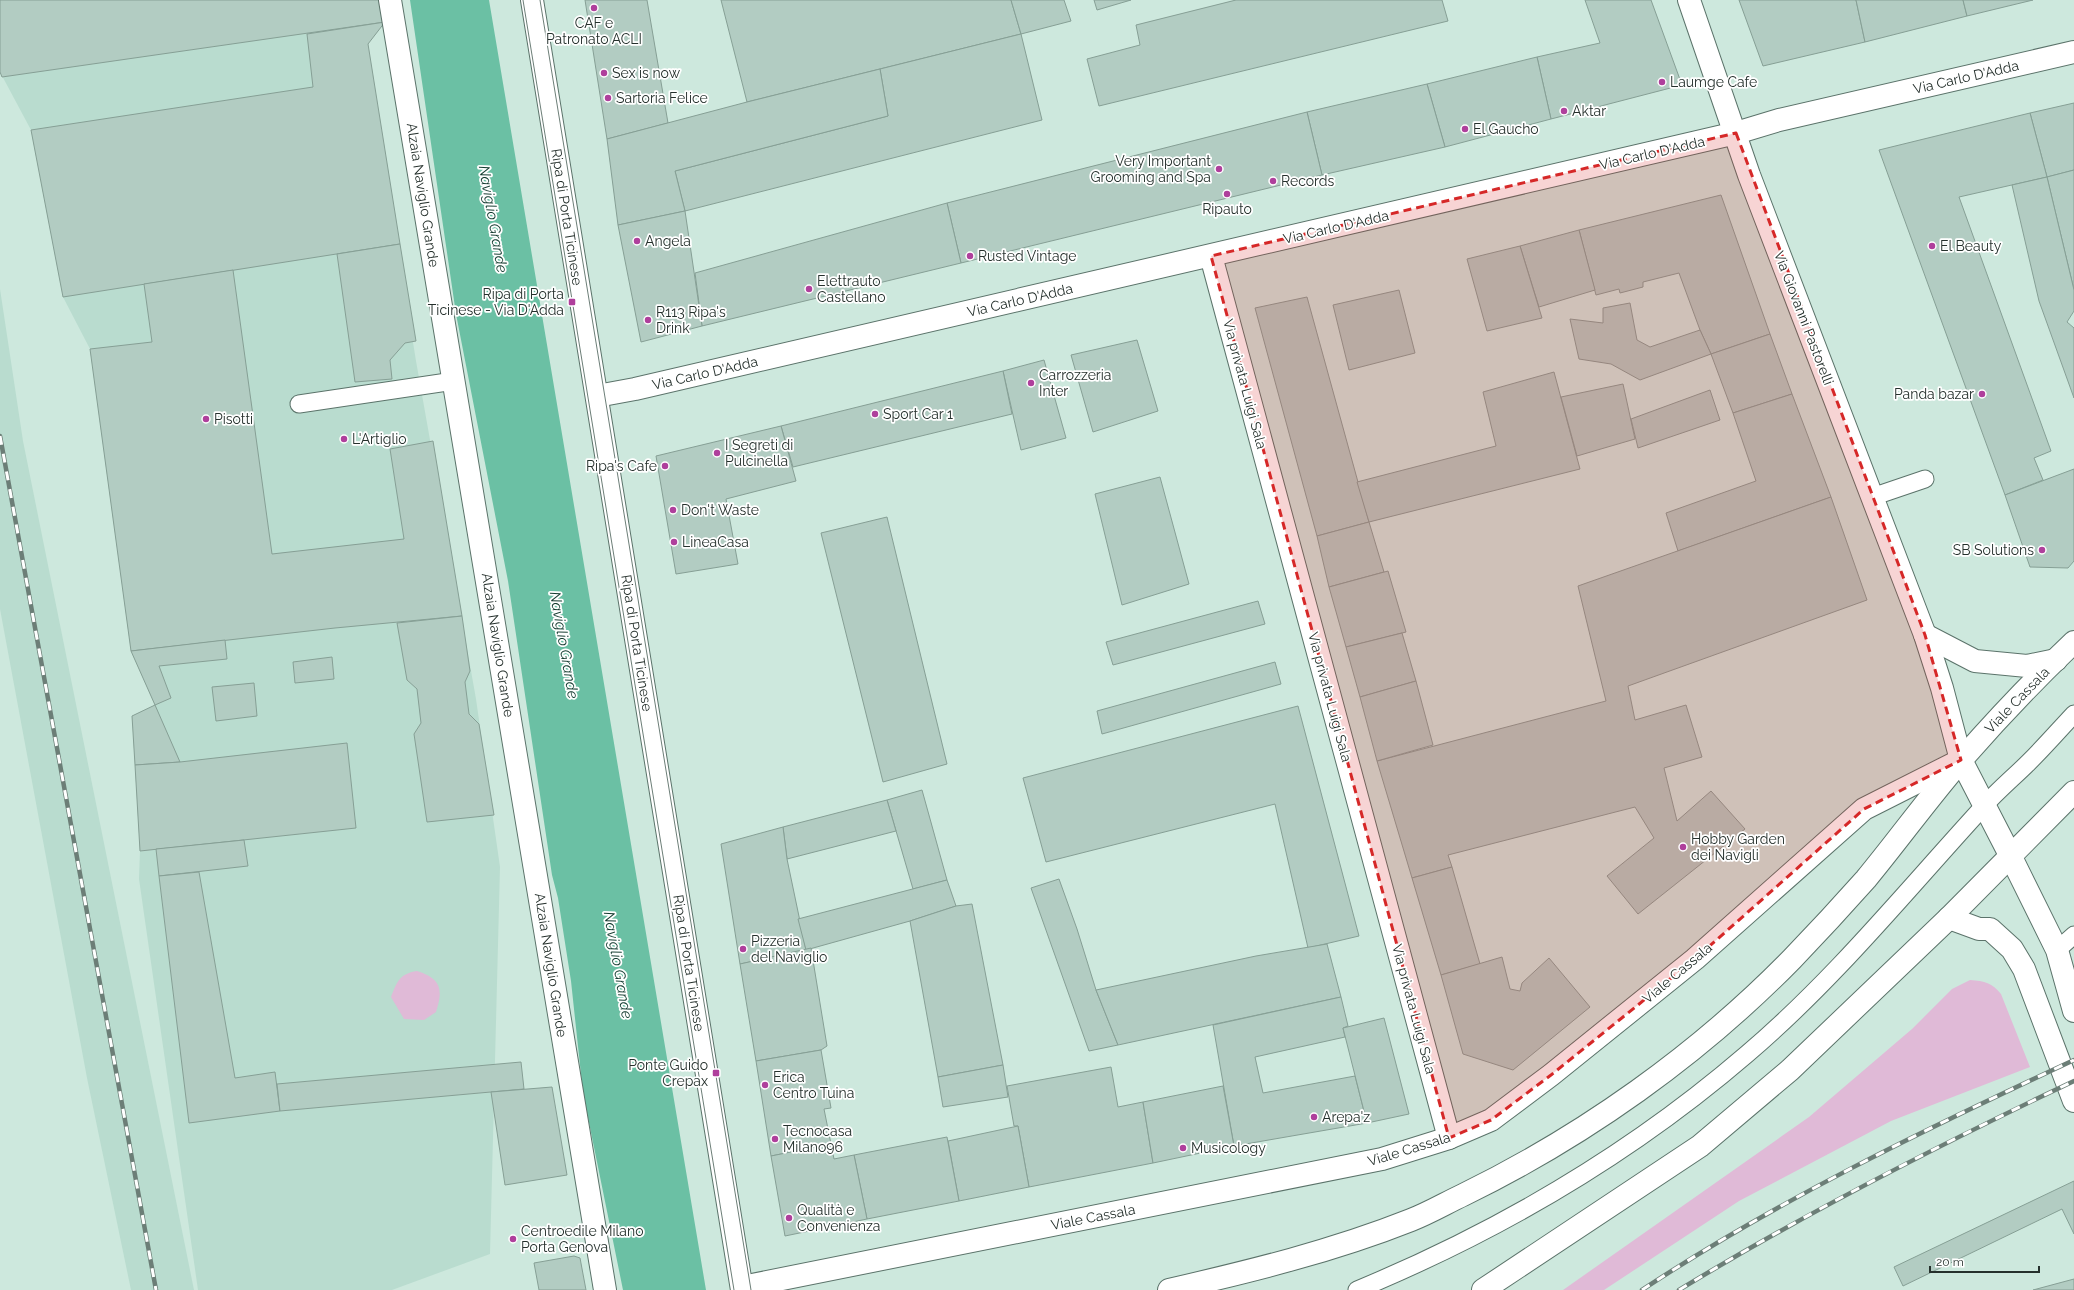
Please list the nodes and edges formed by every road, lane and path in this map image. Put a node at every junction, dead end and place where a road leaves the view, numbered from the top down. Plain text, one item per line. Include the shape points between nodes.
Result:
1 (390, 0) edge
2 (532, 0) edge
3 (1689, 0) edge
4 (2074, 52) edge
5 (1736, 134) junction
6 (1211, 256) junction
7 (454, 382) junction
8 (597, 396) junction
9 (298, 404) dead end
10 (1925, 479) dead end
11 (1872, 497) junction
12 (1925, 635) junction
13 (2074, 642) edge
14 (2056, 660) junction
15 (2074, 714) edge
16 (1961, 760) junction
17 (2074, 792) edge
18 (1985, 805) junction
19 (2010, 855) junction
20 (1949, 918) junction
21 (2074, 935) edge
22 (2057, 950) junction
23 (2074, 1011) edge
24 (2074, 1101) edge
25 (1449, 1138) junction
26 (1400, 1272) junction
27 (742, 1288) edge
28 (605, 1290) edge
29 (1169, 1290) edge
30 (1357, 1290) edge
31 (1392, 1290) edge
32 (1484, 1290) edge

1 - 7 street, Alzaia Naviglio Grande
2 - 8 street, Ripa di Porta Ticinese
3 - 5 street, Via Giovanni Pastorelli
4 - 5 street, Via Carlo D'Adda via 1779,120
5 - 6 street, Via Carlo D'Adda
5 - 11 street, Via Giovanni Pastorelli via 1749,175
6 - 8 street, Via Carlo D'Adda via 635,390
6 - 25 street, Via privata Luigi Sala
7 - 9 lane
7 - 28 street, Alzaia Naviglio Grande
8 - 27 street, Ripa di Porta Ticinese
10 - 11 lane
11 - 12 street, Via Giovanni Pastorelli
12 - 14 street via 1975,660 2027,666
12 - 16 street, Via Giovanni Pastorelli
13 - 14 street, Viale Cassala
14 - 16 street, Viale Cassala
15 - 18 lane
16 - 18 street
16 - 25 street, Viale Cassala via 1864,809 1695,959 1551,1075 1491,1120
16 - 29 street, Viale Cassala via 1865,879 1793,958 1747,1003 1702,1041 1610,1111 1513,1171 1413,1219 1331,1249 1233,1276
17 - 19 street
18 - 19 street
18 - 26 lane via 1829,977 1748,1054 1655,1126 1567,1183 1487,1229
19 - 20 street
19 - 22 street
20 - 24 street via 1979,929 1990,928 2012,949 2024,969
20 - 32 street via 1790,1070 1700,1146
21 - 22 lane
22 - 23 street
25 - 27 street, Viale Cassala via 1382,1159
26 - 30 lane
26 - 31 lane

